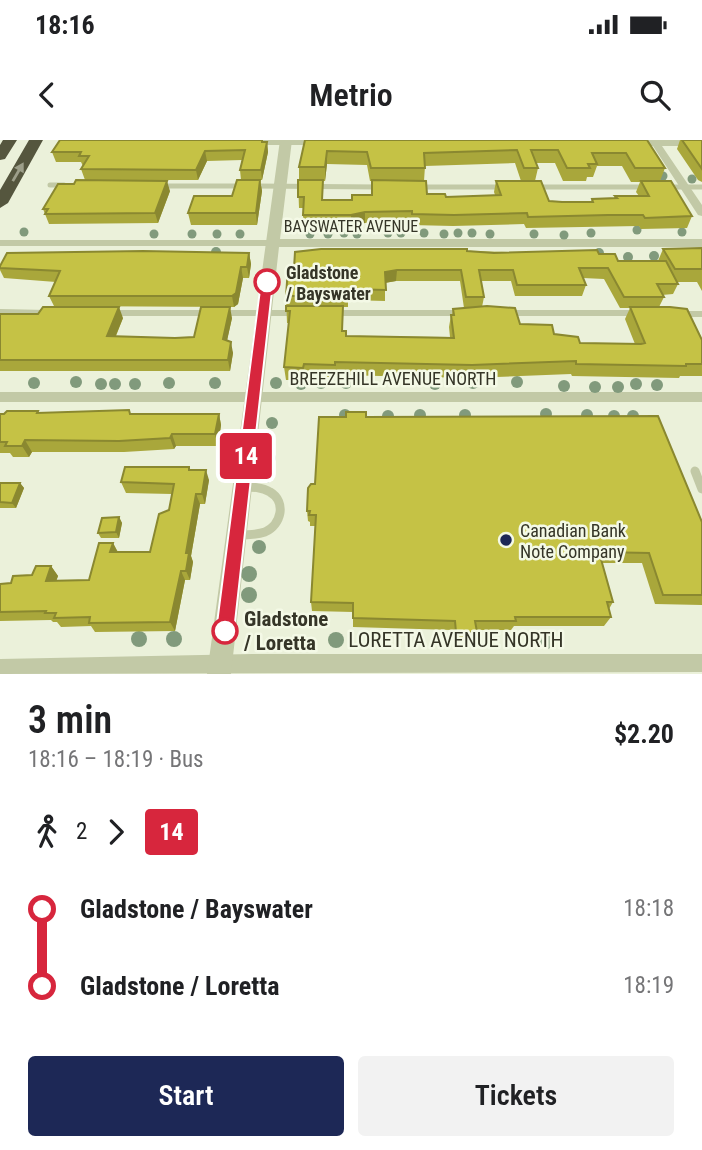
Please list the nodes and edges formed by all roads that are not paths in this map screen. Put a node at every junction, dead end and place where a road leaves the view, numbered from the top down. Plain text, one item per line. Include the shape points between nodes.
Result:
1 (10, 140) edge
2 (36, 140) edge
3 (286, 141) edge
4 (655, 141) edge
5 (230, 142) edge
6 (328, 142) edge
7 (619, 142) edge
8 (702, 142) edge
9 (0, 156) edge
10 (50, 185) dead end
11 (78, 186) edge
12 (146, 186) edge
13 (279, 187) junction
14 (385, 187) edge
15 (412, 187) edge
16 (509, 187) edge
17 (523, 187) edge
18 (647, 187) edge
19 (660, 187) edge
20 (685, 187) junction
21 (702, 187) edge
22 (0, 203) edge
23 (702, 213) edge
24 (0, 243) edge
25 (272, 243) junction
26 (702, 243) edge
27 (0, 313) edge
28 (56, 313) edge
29 (111, 313) edge
30 (263, 313) junction
31 (302, 313) edge
32 (330, 313) edge
33 (467, 313) edge
34 (495, 313) edge
35 (647, 313) edge
36 (674, 313) edge
37 (702, 314) edge
38 (0, 397) edge
39 (253, 397) junction
40 (702, 397) edge
41 (695, 471) dead end
42 (243, 487) junction
43 (702, 489) edge
44 (237, 534) junction
45 (702, 663) edge
46 (603, 668) edge
47 (668, 668) edge
48 (0, 669) edge
49 (220, 669) edge

1 - 9 highway
22 -> 2 highway
3 - 5 street
3 - 6 street
3 - 13 street
4 - 7 street
4 - 8 street
4 - 20 street
10 - 11 lane
12 - 13 lane
13 - 14 lane
13 - 25 street
15 - 16 lane
17 - 18 lane
19 - 20 lane
20 - 21 lane
20 - 23 street
24 - 25 street, BAYSWATER AVENUE
25 - 26 street, BAYSWATER AVENUE
25 - 30 street
27 - 28 lane
29 - 30 lane
30 - 31 lane
30 - 39 street
32 - 33 lane
34 - 35 lane
36 - 37 lane
38 - 39 street, BREEZEHILL AVENUE NORTH
39 - 40 street, BREEZEHILL AVENUE NORTH
39 - 42 street
41 - 43 lane
42 - 44 street
42 - 44 lane via 274,493 280,513 271,529
44 - 49 street
45 - 47 street, LORETTA AVENUE NORTH
46 - 47 street, LORETTA AVENUE NORTH
46 - 49 street, LORETTA AVENUE NORTH
48 - 49 street, LORETTA AVENUE NORTH

